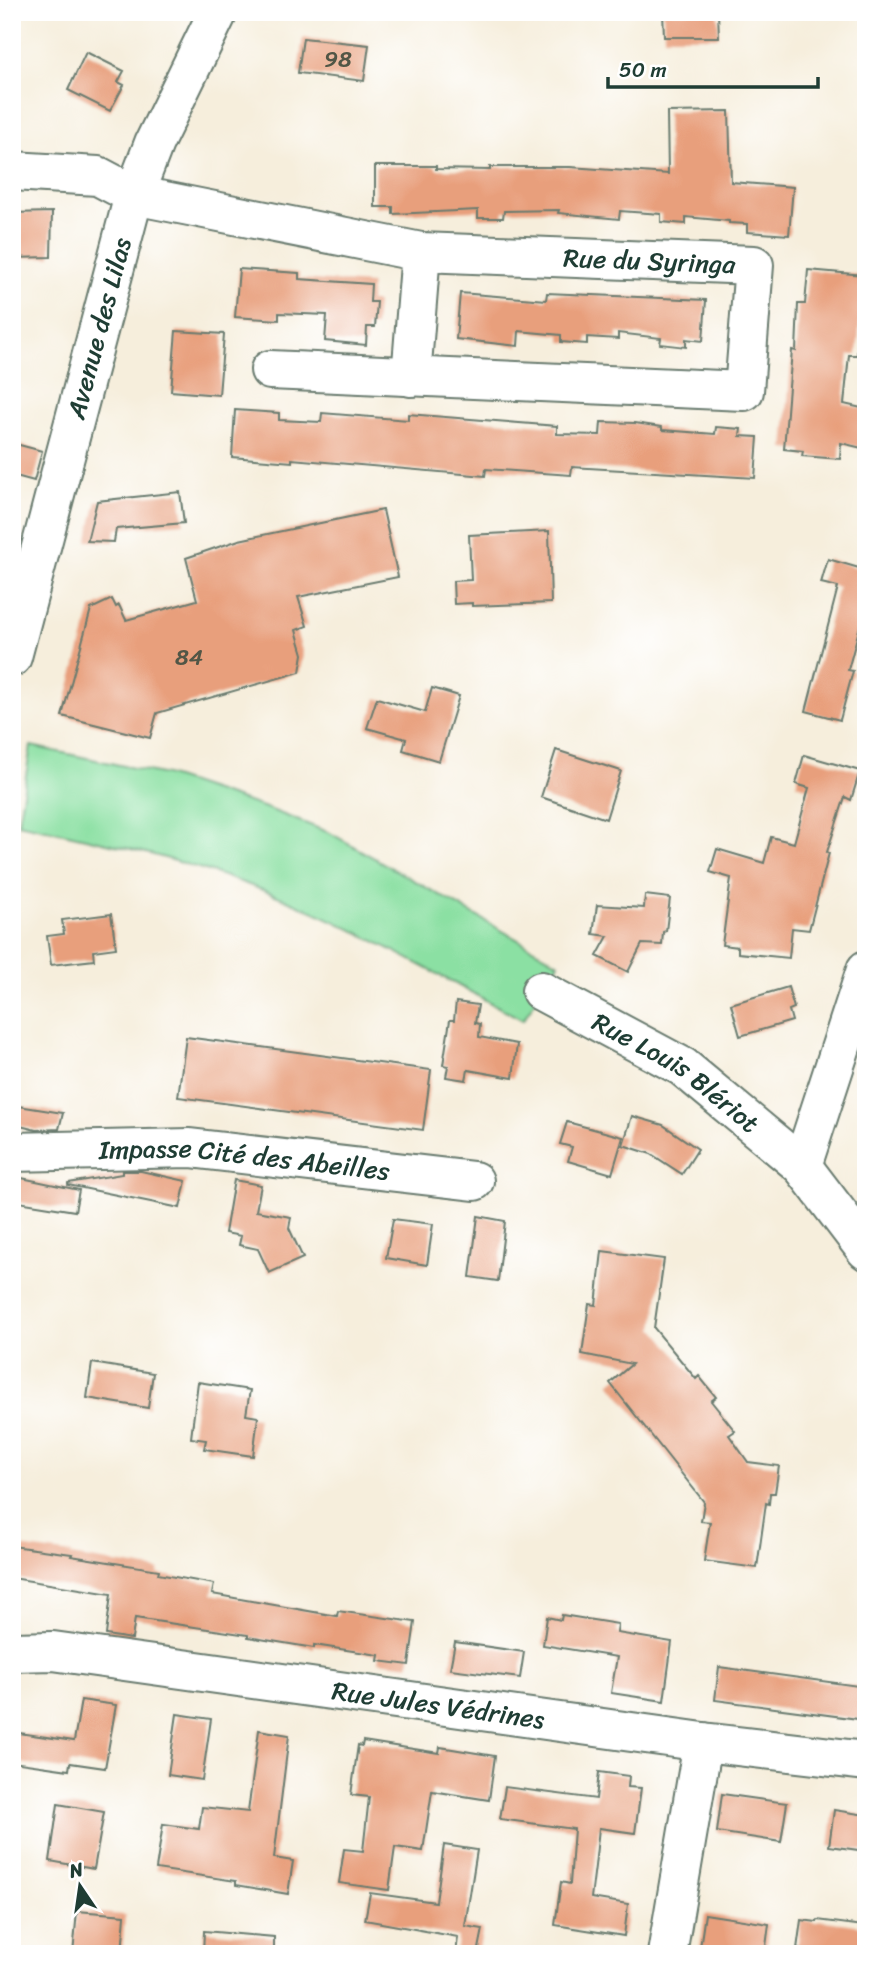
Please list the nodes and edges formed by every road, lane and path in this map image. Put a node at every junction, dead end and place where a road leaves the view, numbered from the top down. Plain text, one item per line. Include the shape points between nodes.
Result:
1 (218, 12) edge
2 (12, 171) edge
3 (134, 195) junction
4 (421, 252) junction
5 (270, 370) dead end
6 (411, 377) junction
7 (12, 657) edge
8 (866, 970) edge
9 (541, 992) dead end
10 (12, 1152) edge
11 (802, 1166) junction
12 (474, 1181) dead end
13 (866, 1250) edge
14 (12, 1652) edge
15 (703, 1742) junction
16 (866, 1761) edge
17 (667, 1954) edge

1 - 3 street, Avenue des Lilas via 154,142
2 - 3 street, Rue du Syringa via 98,176
3 - 4 street, Rue du Syringa
3 - 7 street, Avenue des Lilas
4 - 6 street
4 - 6 street, Rue du Syringa via 754,265 744,391
5 - 6 street, Rue du Syringa
8 - 11 street
9 - 11 street, Rue Louis Blériot via 683,1067
10 - 12 street, Impasse Cité des Abeilles via 190,1149
11 - 13 street, Rue Louis Blériot
14 - 15 street, Rue Jules Védrines via 53,1651
15 - 16 street, Rue Jules Védrines
15 - 17 street

